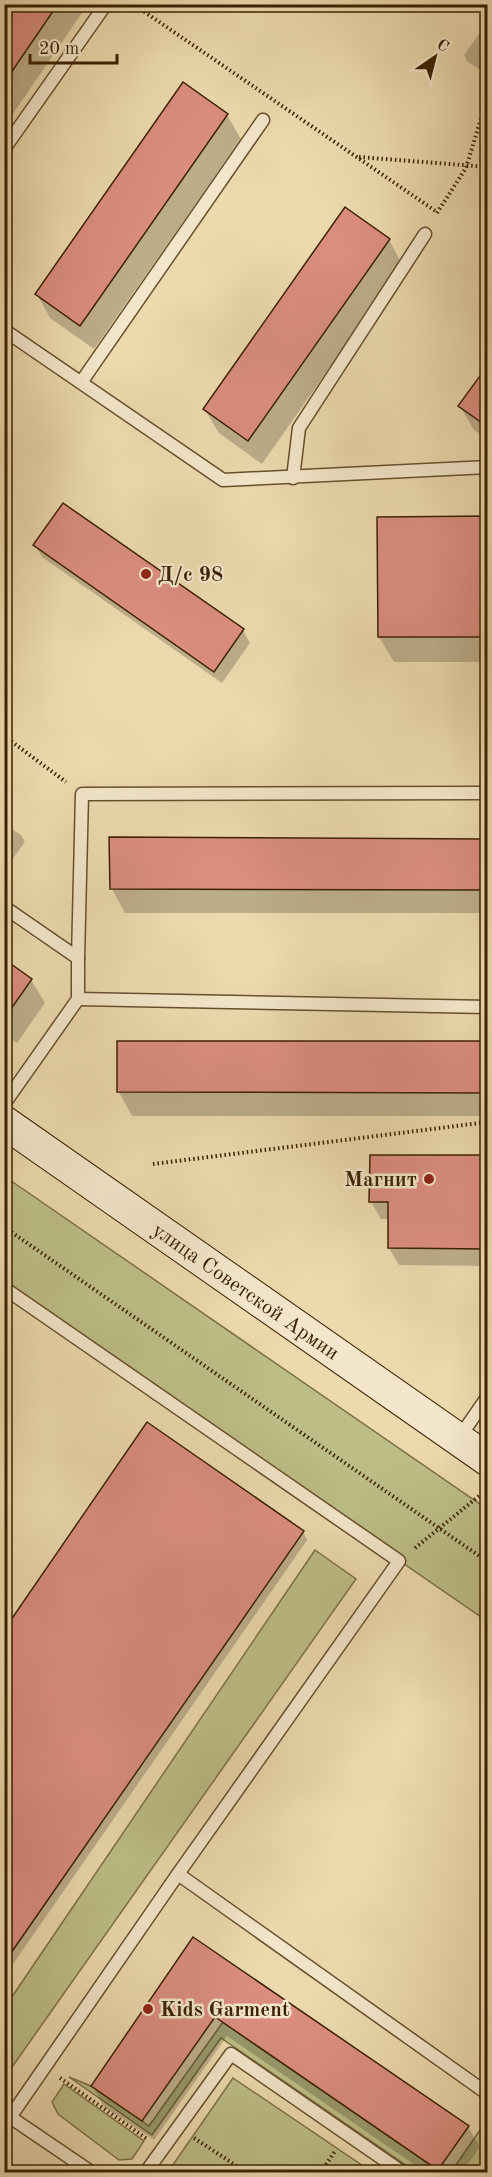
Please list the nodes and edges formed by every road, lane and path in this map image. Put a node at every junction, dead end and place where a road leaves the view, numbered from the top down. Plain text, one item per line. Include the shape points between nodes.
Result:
1 (106, 4) edge
2 (133, 4) edge
3 (487, 99) edge
4 (263, 120) dead end
5 (4, 148) edge
6 (358, 157) junction
7 (488, 167) edge
8 (466, 168) junction
9 (437, 212) junction
10 (425, 234) joint
11 (4, 330) edge
12 (82, 381) junction
13 (488, 467) edge
14 (293, 478) junction
15 (4, 736) edge
16 (480, 793) dead end
17 (82, 794) junction
18 (4, 907) edge
19 (78, 958) junction
20 (78, 999) junction
21 (488, 1007) edge
22 (4, 1104) edge
23 (4, 1122) edge
24 (488, 1122) edge
25 (153, 1164) dead end
26 (4, 1227) edge
27 (4, 1288) edge
28 (488, 1396) edge
29 (458, 1439) junction
30 (488, 1460) edge
31 (479, 1496) dead end
32 (439, 1529) junction
33 (399, 1561) junction
34 (488, 1562) edge
35 (178, 1874) junction
36 (45, 2067) junction
37 (488, 2094) edge
38 (7, 2121) edge
39 (193, 2137) dead end
40 (337, 2148) dead end
41 (163, 2150) junction
42 (91, 2172) edge
43 (146, 2172) edge
44 (246, 2172) edge
45 (321, 2172) edge
46 (402, 2172) edge

1 - 5 lane
2 - 6 path
3 - 8 path
4 - 12 lane
6 - 8 path
6 - 9 path
7 - 8 path
8 - 9 path
9 - 10 path
10 - 14 lane via 299,428
11 - 12 lane
12 - 14 lane via 223,480
13 - 14 lane
15 - 17 path
16 - 17 lane
17 - 19 lane
18 - 19 lane
19 - 20 lane
20 - 21 lane
20 - 22 lane
23 - 29 main road, улица Советской Армии
24 - 25 path
26 - 32 path
27 - 33 lane
28 - 29 lane
29 - 30 main road, улица Советской Армии
31 - 32 path
32 - 33 path
32 - 34 path
33 - 35 lane
35 - 36 lane
35 - 37 lane
36 - 38 lane
36 - 41 path
38 - 42 lane
39 - 44 path
40 - 45 path
41 - 43 lane
41 - 46 lane via 231,2055

